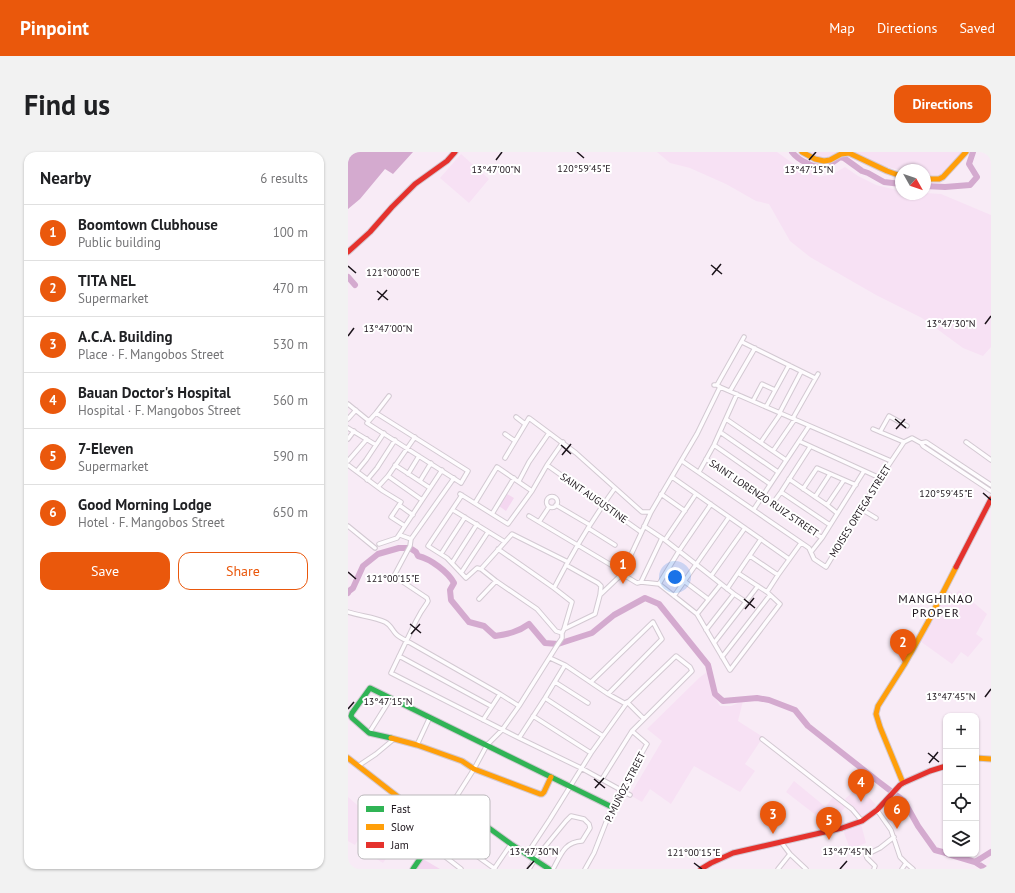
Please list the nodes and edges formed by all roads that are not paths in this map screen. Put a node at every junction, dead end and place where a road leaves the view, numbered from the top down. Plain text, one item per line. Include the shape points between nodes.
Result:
1 (455, 152) edge
2 (802, 152) edge
3 (966, 152) edge
4 (895, 174) edge
5 (931, 179) edge
6 (348, 252) edge
7 (744, 337) dead end
8 (742, 342) junction
9 (755, 348) junction
10 (789, 365) junction
11 (801, 372) junction
12 (818, 374) dead end
13 (815, 378) junction
14 (717, 386) junction
15 (775, 390) junction
16 (730, 391) junction
17 (737, 394) junction
18 (389, 396) dead end
19 (753, 401) junction
20 (348, 404) edge
21 (766, 407) junction
22 (356, 410) junction
23 (376, 413) junction
24 (780, 413) junction
25 (516, 417) dead end
26 (348, 419) edge
27 (726, 419) junction
28 (794, 419) junction
29 (369, 421) junction
30 (525, 424) junction
31 (809, 426) junction
32 (907, 426) dead end
33 (348, 428) edge
34 (873, 429) dead end
35 (354, 432) junction
36 (720, 432) junction
37 (880, 432) junction
38 (384, 433) junction
39 (549, 433) junction
40 (505, 434) dead end
41 (415, 437) junction
42 (348, 439) edge
43 (367, 439) junction
44 (395, 440) junction
45 (515, 441) junction
46 (799, 441) junction
47 (563, 442) junction
48 (761, 442) junction
49 (904, 442) junction
50 (921, 442) junction
51 (966, 442) dead end
52 (376, 445) junction
53 (714, 445) junction
54 (810, 446) junction
55 (407, 448) junction
56 (773, 451) junction
57 (419, 456) junction
58 (505, 458) dead end
59 (706, 459) junction
60 (786, 460) junction
61 (991, 460) edge
62 (348, 461) edge
63 (682, 461) junction
64 (891, 461) junction
65 (431, 463) junction
66 (348, 465) edge
67 (395, 465) junction
68 (547, 465) junction
69 (442, 470) junction
70 (357, 471) junction
71 (864, 471) junction
72 (699, 472) junction
73 (778, 472) junction
74 (408, 474) junction
75 (830, 474) junction
76 (388, 476) junction
77 (672, 477) junction
78 (454, 478) junction
79 (514, 478) junction
80 (880, 478) junction
81 (789, 479) junction
82 (367, 480) junction
83 (844, 480) junction
84 (420, 481) junction
85 (518, 481) junction
86 (770, 484) junction
87 (856, 485) junction
88 (991, 485) edge
89 (378, 487) junction
90 (430, 488) junction
91 (615, 488) junction
92 (803, 489) junction
93 (532, 491) junction
94 (991, 491) edge
95 (781, 492) junction
96 (662, 494) junction
97 (696, 494) junction
98 (762, 496) junction
99 (815, 497) junction
100 (991, 499) edge
101 (422, 500) junction
102 (475, 503) junction
103 (556, 504) junction
104 (711, 504) junction
105 (773, 504) junction
106 (399, 505) junction
107 (603, 505) junction
108 (827, 505) junction
109 (549, 506) junction
110 (754, 509) junction
111 (861, 509) junction
112 (453, 510) junction
113 (685, 511) junction
114 (651, 512) junction
115 (837, 513) junction
116 (492, 514) junction
117 (413, 515) junction
118 (529, 516) dead end
119 (465, 517) junction
120 (729, 517) junction
121 (876, 518) dead end
122 (539, 522) junction
123 (477, 524) junction
124 (830, 525) junction
125 (348, 526) edge
126 (405, 526) junction
127 (644, 526) junction
128 (589, 527) junction
129 (745, 528) junction
130 (488, 532) junction
131 (641, 532) junction
132 (400, 535) junction
133 (822, 538) junction
134 (411, 539) junction
135 (663, 539) junction
136 (761, 539) junction
137 (505, 542) junction
138 (379, 544) dead end
139 (578, 544) junction
140 (802, 544) junction
141 (615, 545) dead end
142 (375, 548) dead end
143 (498, 549) junction
144 (679, 551) junction
145 (812, 552) junction
146 (441, 554) junction
147 (750, 556) junction
148 (789, 559) junction
149 (452, 563) junction
150 (567, 563) junction
151 (696, 564) junction
152 (611, 565) dead end
153 (481, 569) junction
154 (461, 573) junction
155 (738, 573) junction
156 (622, 574) junction
157 (778, 575) junction
158 (711, 576) junction
159 (496, 581) junction
160 (684, 581) junction
161 (641, 582) junction
162 (658, 584) junction
163 (721, 584) junction
164 (758, 586) junction
165 (554, 588) junction
166 (727, 589) junction
167 (767, 592) junction
168 (734, 594) junction
169 (600, 595) junction
170 (770, 595) junction
171 (674, 596) junction
172 (479, 599) dead end
173 (708, 600) junction
174 (746, 602) junction
175 (348, 612) edge
176 (697, 614) junction
177 (564, 629) junction
178 (706, 630) junction
179 (562, 633) junction
180 (407, 641) junction
181 (714, 643) junction
182 (399, 656) junction
183 (722, 657) junction
184 (550, 658) junction
185 (565, 665) junction
186 (555, 682) junction
187 (590, 682) junction
188 (500, 694) junction
189 (608, 694) junction
190 (391, 698) junction
191 (545, 698) junction
192 (588, 703) dead end
193 (627, 703) junction
194 (491, 706) junction
195 (519, 706) junction
196 (533, 716) junction
197 (430, 717) junction
198 (644, 719) junction
199 (483, 720) junction
200 (502, 730) junction
201 (632, 731) junction
202 (369, 732) junction
203 (603, 736) junction
204 (394, 738) junction
205 (519, 738) junction
206 (762, 739) dead end
207 (417, 745) junction
208 (487, 745) junction
209 (591, 752) junction
210 (348, 758) edge
211 (979, 758) edge
212 (991, 759) edge
213 (358, 766) junction
214 (943, 767) edge
215 (581, 768) junction
216 (474, 769) junction
217 (551, 777) junction
218 (602, 779) junction
219 (903, 783) junction
220 (570, 787) junction
221 (621, 790) junction
222 (395, 795) edge
223 (457, 795) edge
224 (630, 795) dead end
225 (612, 807) junction
226 (877, 810) junction
227 (862, 822) junction
228 (490, 829) edge
229 (894, 837) junction
230 (781, 842) junction
231 (511, 844) junction
232 (527, 854) junction
233 (790, 854) junction
234 (420, 859) edge
235 (448, 859) edge
236 (481, 859) edge
237 (535, 859) junction
238 (906, 864) junction
239 (413, 869) edge
240 (461, 869) edge
241 (495, 869) edge
242 (529, 869) edge
243 (549, 869) edge
244 (553, 869) edge
245 (585, 869) edge
246 (701, 869) edge
247 (778, 869) edge
248 (806, 869) edge
249 (874, 869) edge
250 (902, 869) edge
251 (913, 869) edge

1 - 6 street via 447,161 415,184
2 - 4 street via 823,162 848,153
3 - 5 street via 943,177
7 - 8 street
8 - 9 street
8 - 14 street
9 - 10 street
9 - 16 street
10 - 11 street
10 - 15 street
11 - 13 street
11 - 24 street
12 - 13 street
13 - 28 street
14 - 16 street
14 - 63 street via 697,434
15 - 19 street via 762,384
15 - 21 street
16 - 17 street
17 - 19 street
17 - 27 street
18 - 23 street
19 - 21 street
20 - 22 street
21 - 24 street
22 - 26 street
22 - 29 street
23 - 29 street
23 - 41 street
24 - 28 street
24 - 48 street
25 - 30 street
27 - 36 street
27 - 48 street
28 - 31 street
28 - 56 street
29 - 38 street via 367,423
30 - 39 street via 529,418
30 - 45 street
31 - 46 street
31 - 64 street
32 - 37 street via 889,416
33 - 35 street
34 - 37 street
35 - 42 street
35 - 43 street
36 - 53 street
36 - 73 street
37 - 49 street
38 - 44 street
38 - 52 street
39 - 47 street
39 - 85 street
40 - 45 street
41 - 55 street
41 - 78 street via 468,471 461,483
43 - 52 street
43 - 62 street
44 - 55 street
44 - 82 street
45 - 58 street
46 - 54 street
46 - 60 street
47 - 68 street
47 - 91 street
48 - 56 street
49 - 50 street via 912,438
49 - 64 street, MOISES ORTEGA STREET
50 - 88 street via 926,442
50 - 94 street via 923,446
51 - 61 street
52 - 70 street
53 - 59 street
53 - 86 street
54 - 71 street
54 - 81 street
55 - 57 street
55 - 67 street
56 - 60 street
57 - 65 street
57 - 74 street
59 - 72 street
59 - 98 street, SAINT LORENZO RUIZ STREET
60 - 73 street
63 - 72 street, MOISES ORTEGA STREET
63 - 77 street
64 - 80 street, MOISES ORTEGA STREET
65 - 69 street
65 - 84 street
66 - 70 street
67 - 74 street
67 - 76 street
68 - 93 street
68 - 107 street, SAINT AUGUSTINE
69 - 78 street
69 - 90 street
70 - 82 street
71 - 80 street
71 - 87 street
72 - 110 street, MOISES ORTEGA STREET
73 - 86 street
74 - 84 street
75 - 83 street
75 - 92 street via 817,468
75 - 99 street
76 - 89 street
76 - 101 street
77 - 96 street
77 - 97 street
78 - 134 street
79 - 85 street
79 - 102 street via 497,467
79 - 116 street
80 - 111 street, MOISES ORTEGA STREET
81 - 92 street
81 - 95 street
82 - 89 street
83 - 87 street
83 - 108 street
84 - 90 street
85 - 93 street
86 - 98 street
87 - 115 street
89 - 106 street via 401,502
90 - 101 street
91 - 107 street
91 - 114 street via 642,512
92 - 99 street
93 - 116 street via 508,524
95 - 105 street
95 - 124 street
96 - 113 street
96 - 114 street
97 - 104 street
97 - 113 street
98 - 105 street, SAINT LORENZO RUIZ STREET
98 - 110 street
99 - 108 street
100 - 219 street via 928,622 878,706 877,719
101 - 117 street
102 - 112 street via 461,495
102 - 116 street
103 - 109 street via 553,507
103 - 109 street via 556,498 550,496 546,501
103 - 128 street
104 - 120 street
104 - 144 street
105 - 133 street, SAINT LORENZO RUIZ STREET
106 - 117 street
106 - 126 street via 391,517
107 - 128 street
107 - 131 street, SAINT AUGUSTINE
108 - 115 street
109 - 122 street
110 - 140 street, MOISES ORTEGA STREET
111 - 121 street
111 - 145 street, MOISES ORTEGA STREET via 826,567 814,559
112 - 119 street
112 - 146 street via 428,546
113 - 135 street
114 - 127 street
115 - 124 street
117 - 126 street
118 - 122 street
119 - 123 street
119 - 146 street
120 - 129 street
120 - 151 street
122 - 139 street
123 - 130 street
123 - 149 street
124 - 133 street
125 - 142 street
126 - 132 street
127 - 131 street
127 - 135 street
128 - 139 street
128 - 141 street
129 - 136 street
129 - 158 street
130 - 137 street
130 - 154 street
131 - 156 street
132 - 134 street
132 - 138 street
133 - 145 street
134 - 180 street via 395,576 428,601
135 - 144 street
135 - 161 street
136 - 147 street
136 - 148 street
137 - 143 street
137 - 150 street via 512,534
139 - 150 street
139 - 152 street
140 - 145 street, MOISES ORTEGA STREET
140 - 148 street
143 - 153 street
143 - 165 street
144 - 151 street
144 - 162 street
146 - 149 street
147 - 155 street
147 - 157 street
148 - 157 street
149 - 154 street
150 - 165 street
150 - 169 street via 598,583 601,586
151 - 158 street
151 - 160 street
153 - 154 street via 477,568 466,578
153 - 159 street
155 - 164 street
155 - 166 street
156 - 161 street via 638,583
156 - 169 street
157 - 167 street
158 - 163 street
159 - 172 street
159 - 179 street via 538,609 556,631
160 - 171 street
160 - 173 street
161 - 162 street
162 - 171 street
163 - 166 street
163 - 173 street
164 - 167 street
164 - 174 street
165 - 177 street via 572,602
166 - 168 street
167 - 170 street
168 - 174 street
168 - 178 street
169 - 177 street via 595,614
170 - 183 street
170 - 183 street via 780,604 730,670
171 - 176 street
173 - 176 street
174 - 181 street
175 - 180 street via 385,622
176 - 178 street
177 - 179 street
178 - 181 street
179 - 184 street via 562,638
180 - 182 street
180 - 188 street
181 - 183 street
182 - 194 street
182 - 199 street via 391,673
184 - 185 street
184 - 195 street
185 - 186 street
185 - 187 street
186 - 191 street
186 - 192 street
187 - 189 street
187 - 189 street via 653,622 662,639
188 - 194 street
188 - 195 street
189 - 193 street
190 - 197 street
190 - 202 street
190 - 202 street via 370,688 352,713 352,718
191 - 196 street
191 - 203 street
193 - 198 street
193 - 198 street via 676,656 690,667 692,671
193 - 203 street
194 - 199 street
195 - 200 street
196 - 205 street
196 - 209 street
197 - 207 street
197 - 208 street
198 - 201 street
199 - 200 street
200 - 205 street
200 - 208 street
201 - 218 street
201 - 221 street, P. MUÑOZ STREET via 647,744
202 - 204 street
203 - 209 street
204 - 207 street
204 - 213 street
205 - 215 street
206 - 227 street via 852,809
207 - 216 street via 462,761
208 - 216 street
208 - 217 street
209 - 215 street
210 - 213 street
211 - 212 street
213 - 222 street
214 - 219 street
215 - 218 street
215 - 220 street
216 - 217 street via 540,794 544,792
216 - 223 street
217 - 220 street
218 - 221 street
219 - 226 street
220 - 225 street
220 - 232 street
221 - 224 street
221 - 225 street, P. MUÑOZ STREET
225 - 245 street, P. MUÑOZ STREET
226 - 227 street
226 - 229 street via 892,830
227 - 230 street
228 - 231 street
229 - 238 street via 898,853
229 - 249 street via 880,848 866,854 876,866
230 - 233 street
230 - 246 street via 732,853
231 - 232 street
231 - 241 street
232 - 237 street
233 - 247 street
233 - 248 street
234 - 239 street
235 - 240 street
236 - 241 street
237 - 242 street
237 - 243 street
237 - 244 street via 571,816 584,819 590,828 582,841 574,841 565,848
238 - 250 street
238 - 251 street

